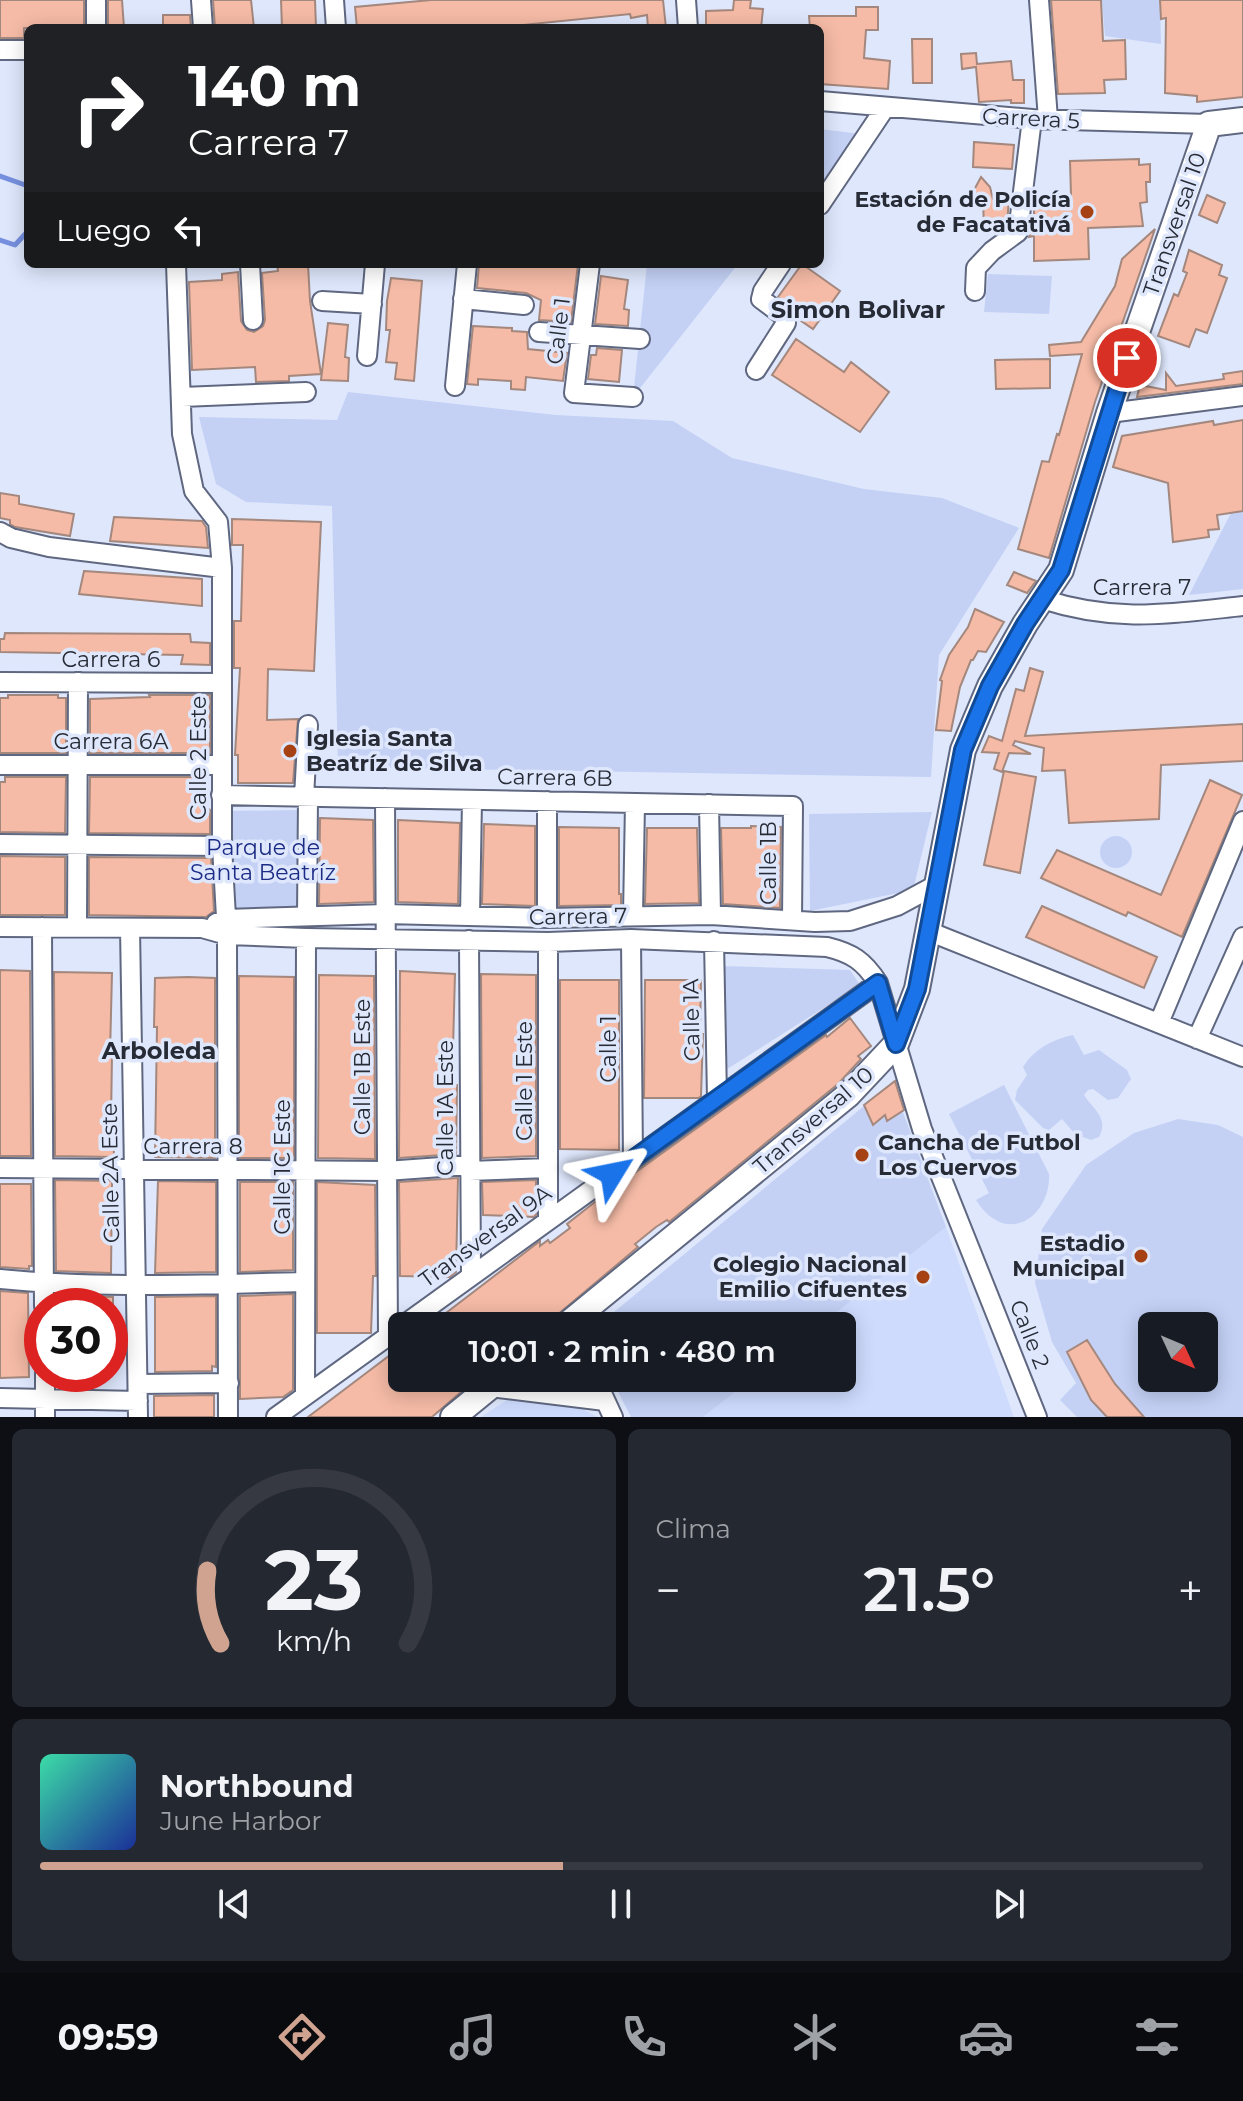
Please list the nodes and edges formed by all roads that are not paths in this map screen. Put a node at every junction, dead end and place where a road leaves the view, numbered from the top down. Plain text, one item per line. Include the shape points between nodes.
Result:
1 (96, 0) edge
2 (201, 0) edge
3 (334, 0) edge
4 (686, 0) edge
5 (1039, 0) edge
6 (96, 24) edge
7 (203, 24) edge
8 (336, 24) edge
9 (688, 24) edge
10 (0, 50) edge
11 (24, 50) edge
12 (824, 101) edge
13 (885, 108) junction
14 (1040, 119) junction
15 (1243, 120) edge
16 (1209, 124) junction
17 (824, 199) edge
18 (176, 268) edge
19 (250, 268) edge
20 (375, 268) edge
21 (467, 268) edge
22 (590, 268) edge
23 (778, 268) edge
24 (975, 291) dead end
25 (463, 299) junction
26 (322, 301) dead end
27 (372, 304) junction
28 (524, 305) dead end
29 (253, 320) dead end
30 (539, 332) dead end
31 (583, 336) junction
32 (640, 339) dead end
33 (367, 356) dead end
34 (756, 370) dead end
35 (455, 386) dead end
36 (306, 392) dead end
37 (1243, 396) edge
38 (182, 397) junction
39 (633, 397) dead end
40 (1109, 413) junction
41 (0, 532) edge
42 (222, 568) junction
43 (1042, 599) junction
44 (1243, 606) edge
45 (0, 682) edge
46 (78, 682) junction
47 (222, 683) junction
48 (308, 725) dead end
49 (0, 765) edge
50 (79, 765) junction
51 (221, 765) junction
52 (221, 795) junction
53 (306, 797) junction
54 (385, 798) junction
55 (472, 800) junction
56 (547, 801) junction
57 (635, 803) junction
58 (709, 804) junction
59 (793, 806) joint
60 (1243, 821) edge
61 (0, 844) edge
62 (77, 845) junction
63 (222, 846) junction
64 (936, 885) junction
65 (385, 914) junction
66 (633, 915) junction
67 (711, 915) junction
68 (307, 916) junction
69 (470, 916) junction
70 (547, 918) junction
71 (792, 920) junction
72 (0, 927) edge
73 (42, 927) junction
74 (77, 927) junction
75 (226, 927) junction
76 (130, 928) junction
77 (928, 931) junction
78 (1243, 937) edge
79 (306, 938) junction
80 (386, 938) junction
81 (631, 939) junction
82 (469, 940) junction
83 (714, 941) junction
84 (548, 942) junction
85 (878, 983) junction
86 (1159, 1023) junction
87 (1197, 1039) junction
88 (896, 1044) junction
89 (1243, 1057) edge
90 (717, 1098) junction
91 (633, 1159) junction
92 (0, 1168) edge
93 (469, 1168) junction
94 (548, 1168) junction
95 (43, 1169) junction
96 (134, 1169) junction
97 (228, 1170) junction
98 (306, 1171) junction
99 (386, 1171) junction
100 (548, 1220) junction
101 (471, 1275) junction
102 (0, 1279) edge
103 (305, 1282) junction
104 (44, 1283) junction
105 (228, 1283) junction
106 (136, 1285) junction
107 (44, 1288) edge
108 (421, 1312) edge
109 (585, 1312) edge
110 (388, 1336) joint
111 (229, 1383) junction
112 (484, 1392) edge
113 (538, 1392) edge
114 (305, 1395) junction
115 (0, 1398) edge
116 (138, 1401) edge
117 (45, 1408) edge
118 (609, 1409) edge
119 (228, 1417) edge
120 (276, 1417) edge
121 (453, 1417) edge
122 (1037, 1417) edge

1 - 6 street
2 - 7 street
3 - 8 street
4 - 9 street
5 - 14 street
10 - 11 street
12 - 13 street, Carrera 5
13 - 14 street, Carrera 5
13 - 17 street
14 - 16 street, Carrera 5
14 - 24 street via 1018,232 976,268
15 - 16 main road, Carrera 5
16 - 40 main road, Transversal 10
18 - 38 street
19 - 29 street
20 - 27 street
21 - 25 street
22 - 31 street, Calle 1
23 - 34 street via 761,299 786,323
25 - 28 street
25 - 35 street
26 - 27 street
27 - 33 street
30 - 31 street
31 - 32 street
31 - 39 street, Calle 1 via 574,393
36 - 38 street
37 - 40 street
38 - 42 street, Calle 2 Este via 182,434 194,491 218,522
40 - 43 main road, Transversal 10 via 1061,570
41 - 42 street via 49,547
42 - 47 street, Calle 2 Este
43 - 44 street, Carrera 7 via 1113,616
43 - 64 main road, Transversal 10 via 990,686 963,750
45 - 46 street, Carrera 6
46 - 47 street, Carrera 6
46 - 50 street
47 - 51 street, Calle 2 Este
48 - 53 street
49 - 50 street, Carrera 6A
50 - 51 street, Carrera 6A
50 - 62 street
51 - 52 street, Calle 2 Este
52 - 53 street, Carrera 6B
52 - 63 street, Calle 2 Este
53 - 54 street, Carrera 6B
53 - 68 street
54 - 55 street, Carrera 6B
54 - 65 street, Calle 1B Este
55 - 56 street, Carrera 6B
55 - 69 street
56 - 57 street, Carrera 6B
56 - 70 street
57 - 58 street, Carrera 6B
57 - 66 street
58 - 59 street, Carrera 6B
58 - 67 street
59 - 71 street, Calle 1B
60 - 86 street
61 - 62 street
62 - 63 street
62 - 74 street
63 - 75 street, Calle 2 Este
64 - 71 street, Carrera 7 via 897,906 850,921
64 - 77 main road, Transversal 10
65 - 68 street, Carrera 7
65 - 69 street, Carrera 7
65 - 80 street, Calle 1B Este
66 - 67 street, Carrera 7
66 - 70 street, Carrera 7
67 - 71 street, Carrera 7
68 - 75 street, Carrera 7
69 - 70 street, Carrera 7
72 - 73 street, Carrera 7
73 - 74 street, Carrera 7
73 - 95 street
74 - 76 street, Carrera 7
75 - 76 street, Carrera 7
75 - 79 street, Carrera 7
75 - 97 street, Calle 2 Este
76 - 96 street, Calle 2A Este
77 - 86 street
77 - 88 main road, Transversal 10 via 917,989
78 - 87 street
79 - 80 street, Carrera 7
79 - 98 street, Calle 1C Este
80 - 82 street, Carrera 7
80 - 99 street, Calle 1B Este
81 - 83 street, Carrera 7
81 - 84 street, Carrera 7
81 - 91 street, Calle 1
82 - 84 street, Carrera 7
82 - 93 street, Calle 1A Este
83 - 85 street, Carrera 7 via 844,951 867,966
83 - 90 street, Calle 1A
84 - 94 street, Calle 1 Este
85 - 88 street, Carrera 7
85 - 90 street, Transversal 9A
86 - 87 street
87 - 89 street
88 - 109 main road, Transversal 10 via 848,1095
88 - 122 street, Calle 2 via 922,1129
90 - 91 street, Transversal 9A
91 - 100 street, Transversal 9A
92 - 95 street, Carrera 8
93 - 94 street, Carrera 8
93 - 99 street, Carrera 8
93 - 101 street, Calle 1A Este
94 - 100 street, Calle 1 Este
95 - 96 street, Carrera 8
95 - 104 street
96 - 97 street, Carrera 8
96 - 106 street, Calle 2A Este
97 - 98 street, Carrera 8
97 - 105 street, Calle 2 Este
98 - 99 street, Carrera 8
98 - 103 street, Calle 1C Este
99 - 110 street, Calle 1B Este
100 - 101 street, Transversal 9A
101 - 108 street, Transversal 9A
102 - 104 street
103 - 105 street
103 - 114 street, Calle 1C Este
104 - 106 street
104 - 107 street
105 - 106 street
105 - 111 street, Calle 2 Este
106 - 116 street, Calle 2A Este
110 - 114 street, Transversal 9A
111 - 116 street
111 - 119 street, Calle 2 Este
112 - 121 main road
113 - 118 street
114 - 120 street, Transversal 9A
115 - 117 street
116 - 117 street

